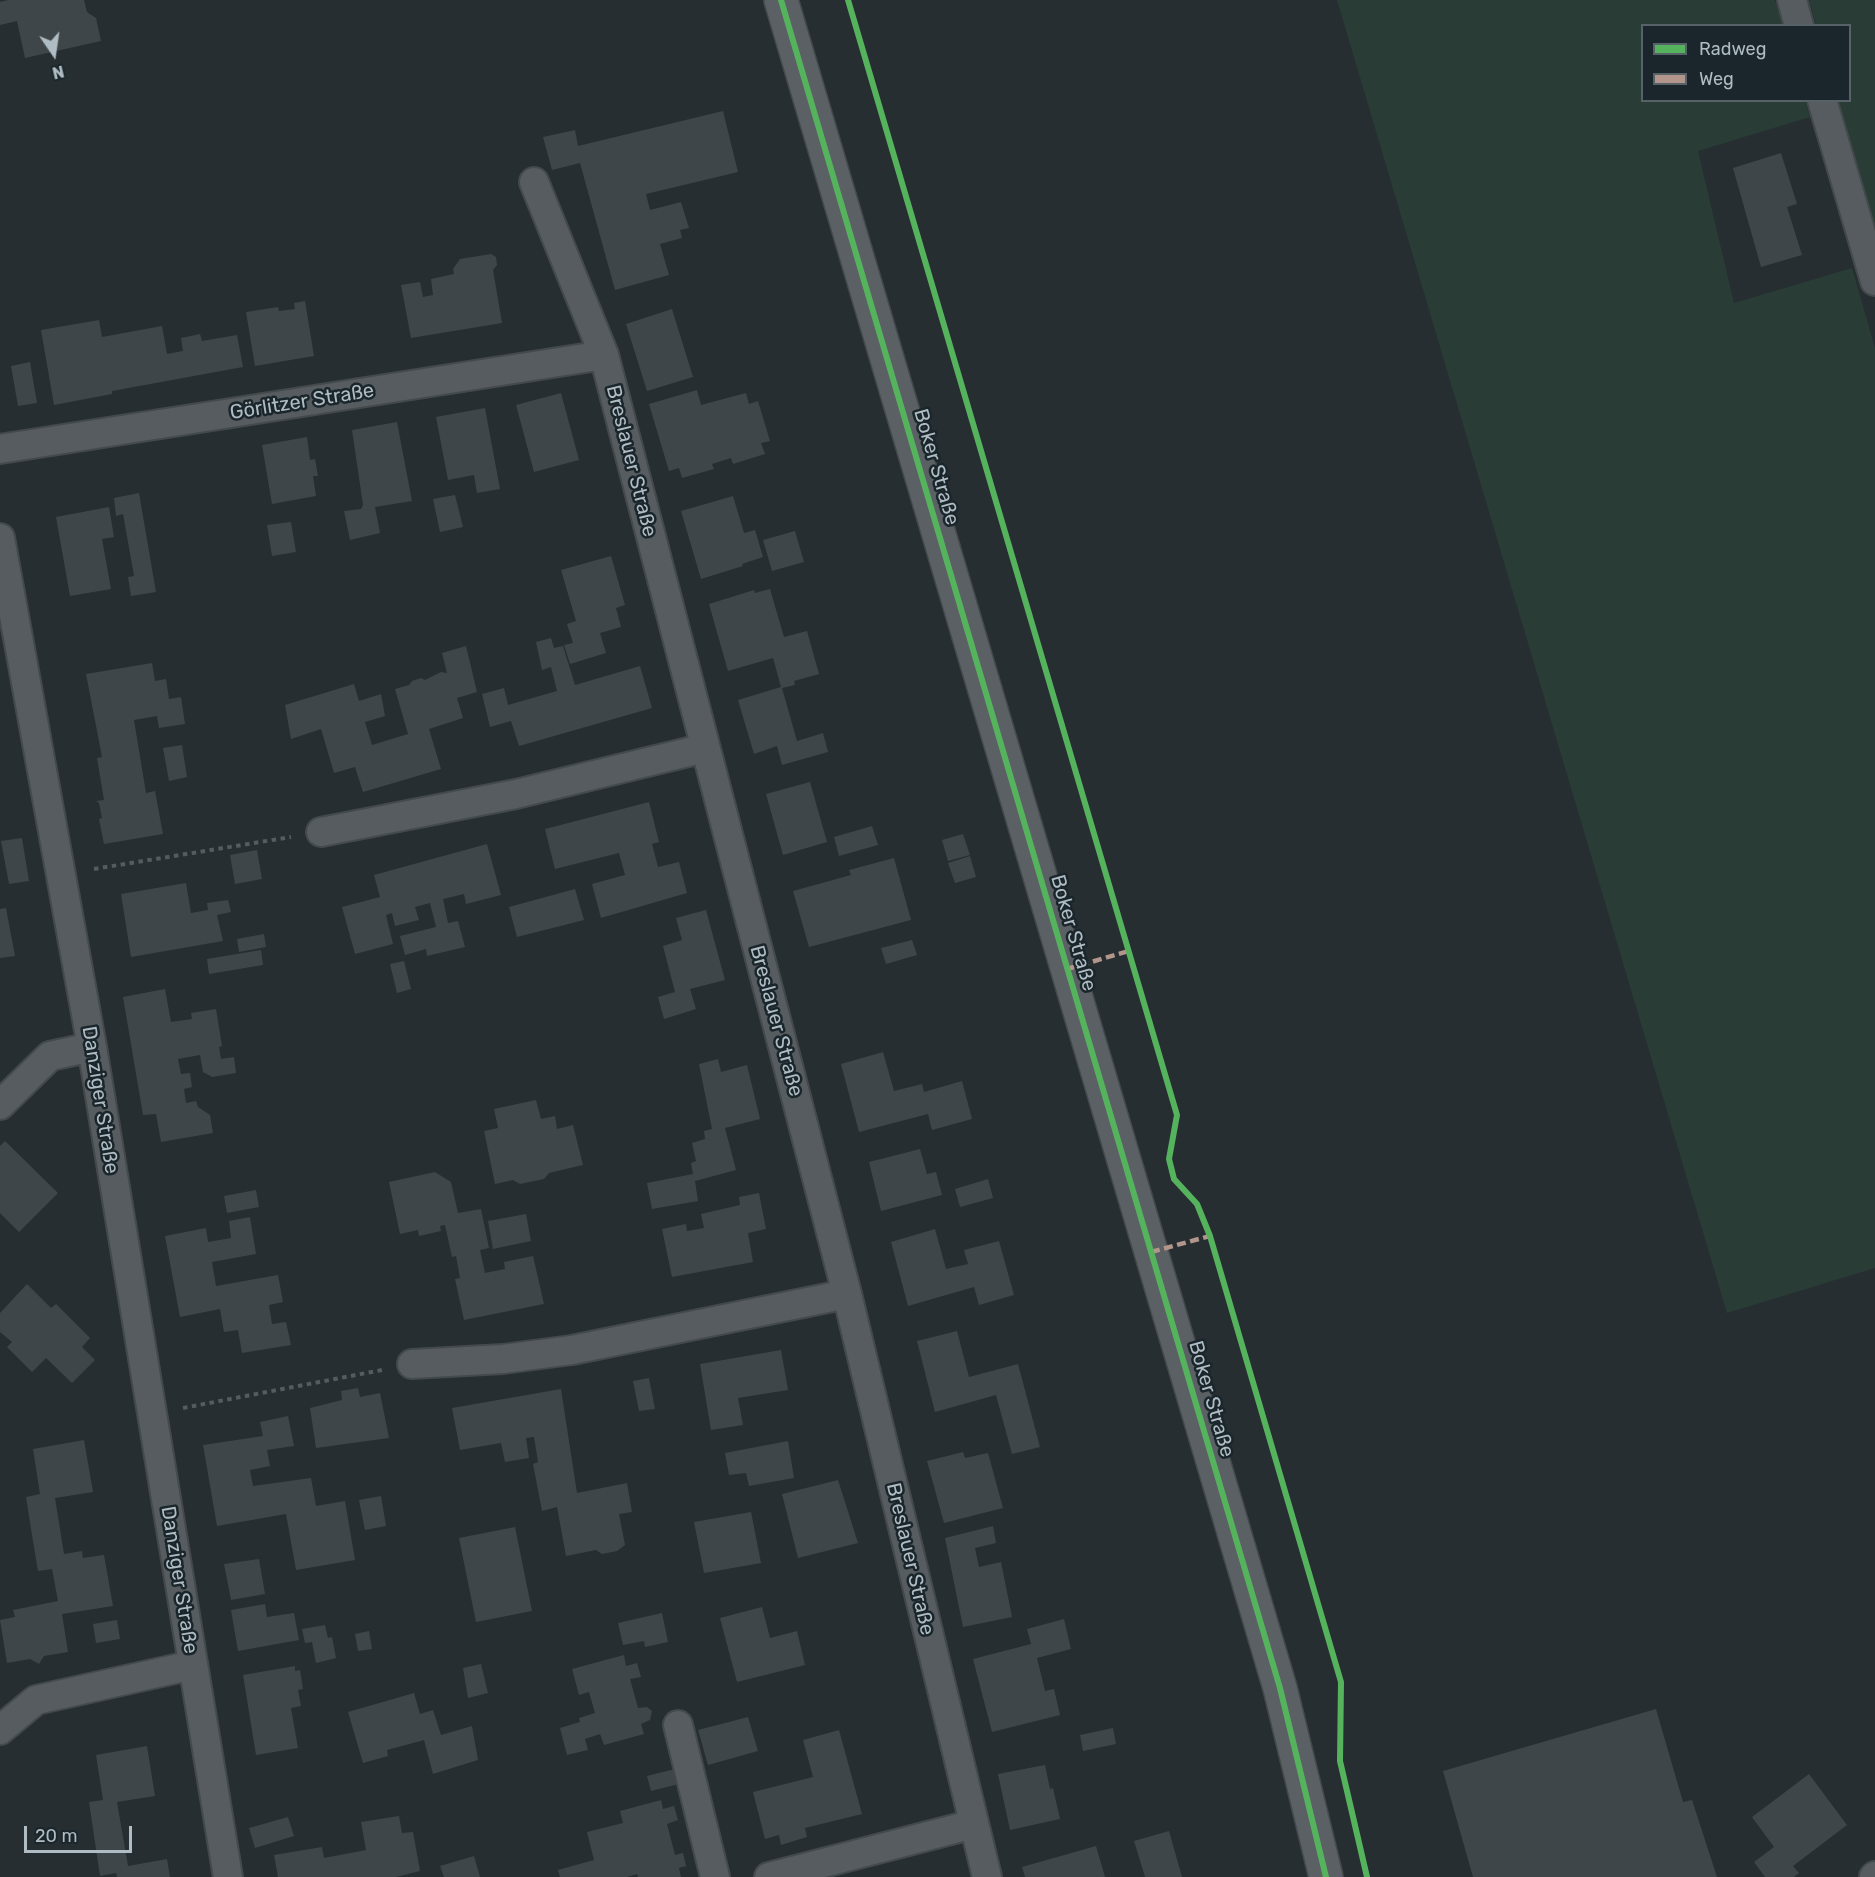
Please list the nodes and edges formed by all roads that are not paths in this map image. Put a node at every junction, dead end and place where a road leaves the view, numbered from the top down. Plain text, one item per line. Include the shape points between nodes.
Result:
1 (781, 0) edge
2 (1792, 0) edge
3 (1798, 24) edge
4 (1823, 102) edge
5 (534, 182) dead end
6 (1875, 281) edge
7 (604, 356) junction
8 (0, 449) edge
9 (0, 538) edge
10 (705, 748) junction
11 (321, 832) road end
12 (92, 1047) junction
13 (0, 1105) edge
14 (847, 1294) junction
15 (412, 1364) road end
16 (193, 1665) junction
17 (678, 1725) dead end
18 (0, 1730) edge
19 (974, 1824) junction
20 (228, 1877) edge
21 (715, 1877) edge
22 (769, 1877) edge
23 (987, 1877) edge
24 (1326, 1877) edge

1 - 24 main road, Boker Straße via 1280,1688
2 - 3 street
4 - 6 street
5 - 7 street, Breslauer Straße
7 - 8 street, Görlitzer Straße
7 - 10 street, Breslauer Straße
9 - 12 street, Danziger Straße
10 - 11 street via 516,794
10 - 14 street, Breslauer Straße
12 - 13 street via 50,1056
12 - 16 street, Danziger Straße
14 - 15 street via 572,1350
14 - 19 street, Breslauer Straße
16 - 18 street, Danziger Straße via 36,1700
16 - 20 street, Danziger Straße
17 - 21 street
19 - 22 street
19 - 23 street, Breslauer Straße

